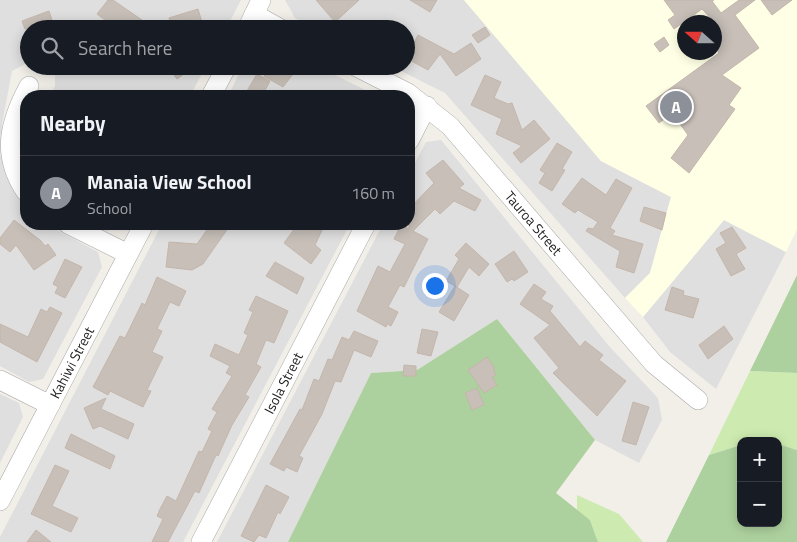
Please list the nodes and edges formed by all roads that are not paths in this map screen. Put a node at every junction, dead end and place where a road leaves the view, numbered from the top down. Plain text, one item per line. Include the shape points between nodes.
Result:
1 (254, 14) edge
2 (265, 20) edge
3 (222, 75) edge
4 (371, 75) edge
5 (29, 86) dead end
6 (27, 90) edge
7 (214, 90) edge
8 (400, 90) edge
9 (415, 98) edge
10 (20, 102) edge
11 (427, 106) junction
12 (415, 129) edge
13 (20, 180) edge
14 (80, 230) edge
15 (141, 230) edge
16 (363, 230) edge
17 (128, 254) junction
18 (0, 380) edge
19 (698, 400) dead end
20 (50, 405) junction
21 (0, 502) edge
22 (201, 542) edge

1 - 2 street
3 - 7 street
4 - 8 street, Tauroa Street
5 - 6 street
9 - 11 street, Tauroa Street
10 - 13 street via 10,140 14,168
11 - 12 street
11 - 19 street, Tauroa Street via 450,126 654,364
14 - 17 street
15 - 17 street, Kahiwi Street
16 - 22 street, Isola Street
17 - 20 street, Kahiwi Street
18 - 20 street
20 - 21 street, Kahiwi Street

